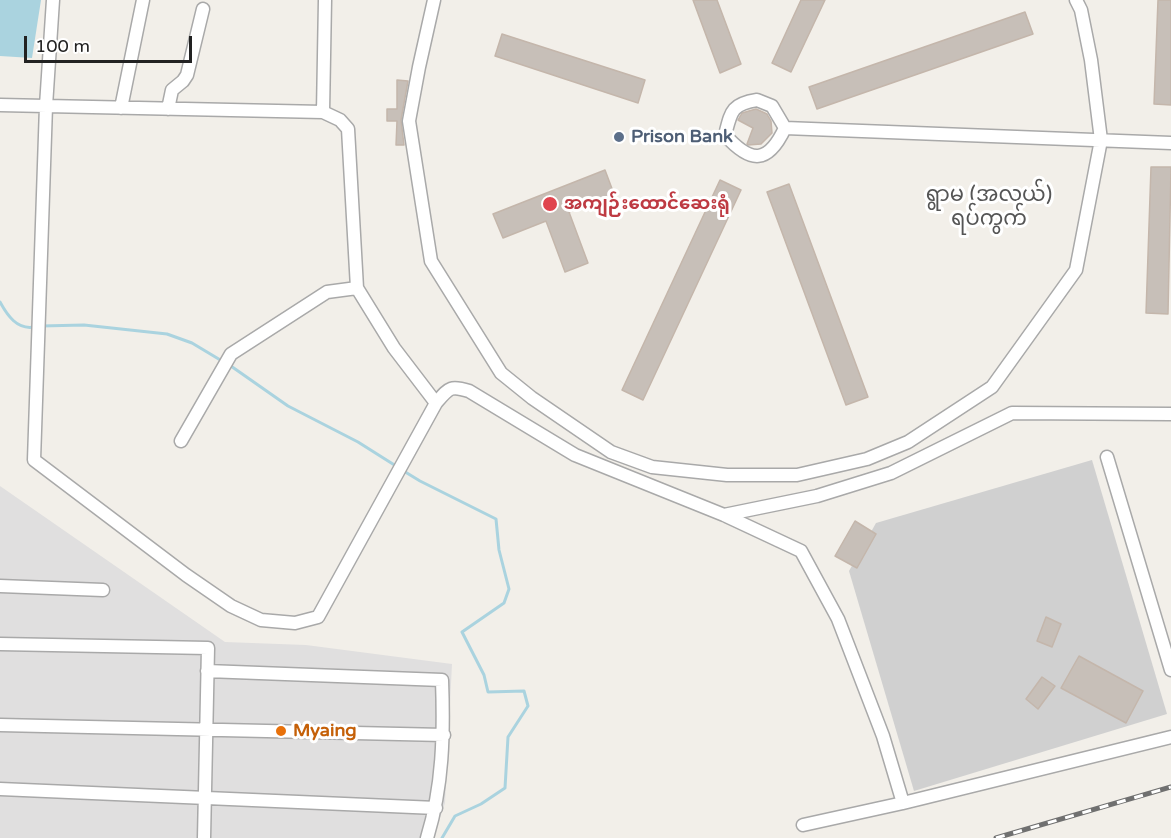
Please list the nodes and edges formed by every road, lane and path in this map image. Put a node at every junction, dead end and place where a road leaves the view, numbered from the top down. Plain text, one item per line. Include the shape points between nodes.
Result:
1 (53, 0) edge
2 (143, 0) edge
3 (325, 0) edge
4 (434, 0) edge
5 (1076, 0) edge
6 (203, 9) dead end
7 (0, 105) edge
8 (46, 106) junction
9 (121, 108) junction
10 (168, 109) junction
11 (324, 112) junction
12 (785, 128) junction
13 (1101, 140) junction
14 (1171, 143) edge
15 (357, 288) junction
16 (436, 403) junction
17 (1171, 414) edge
18 (181, 441) dead end
19 (1107, 457) dead end
20 (724, 515) junction
21 (0, 586) edge
22 (103, 590) dead end
23 (0, 644) edge
24 (1171, 670) edge
25 (207, 671) junction
26 (0, 725) edge
27 (206, 730) junction
28 (444, 735) junction
29 (1171, 737) edge
30 (0, 789) edge
31 (205, 798) junction
32 (903, 803) junction
33 (436, 808) junction
34 (803, 825) dead end
35 (204, 838) edge
36 (427, 838) edge

1 - 8 street
2 - 9 street
3 - 11 street
4 - 13 street via 409,121 431,261 501,373 532,399 611,452 652,467 727,475 797,475 867,459 908,442 992,387 1076,270
5 - 13 street via 1090,60
6 - 10 street via 187,75 172,90
7 - 8 street
8 - 9 street
8 - 16 street via 34,460 186,576 231,606 261,620 295,623 318,617
9 - 10 street
10 - 11 street
11 - 15 street via 348,129
12 - 12 street via 772,106 757,100 742,102 731,114 725,135 737,148 756,156 769,153
12 - 13 street
13 - 14 street
15 - 16 street via 394,348
15 - 18 street via 327,292 231,354
16 - 20 street via 448,388 469,391 575,455
17 - 20 street via 1012,413 891,473 817,496
19 - 24 street
20 - 32 street via 801,551 838,619 883,736
21 - 22 street
23 - 25 street via 208,648
25 - 27 street
25 - 28 street via 442,680
26 - 27 street
27 - 28 street
27 - 31 street
28 - 33 street
29 - 32 street
30 - 31 street
31 - 33 street
31 - 35 street
32 - 34 street
33 - 36 street

